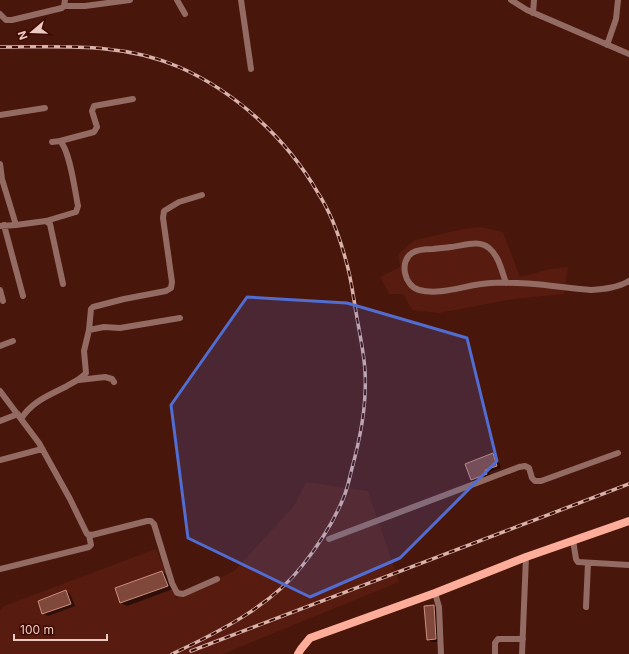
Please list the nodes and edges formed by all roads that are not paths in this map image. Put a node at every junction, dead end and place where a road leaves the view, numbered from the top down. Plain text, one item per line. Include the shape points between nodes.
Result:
1 (130, 0) edge
2 (177, 0) edge
3 (241, 0) edge
4 (511, 0) edge
5 (534, 0) edge
6 (618, 0) edge
7 (64, 3) edge
8 (533, 13) junction
9 (0, 14) edge
10 (185, 14) dead end
11 (607, 44) junction
12 (629, 54) edge
13 (250, 69) dead end
14 (133, 99) dead end
15 (45, 108) dead end
16 (0, 115) edge
17 (60, 141) junction
18 (52, 142) dead end
19 (0, 164) edge
20 (202, 195) dead end
21 (46, 220) junction
22 (2, 225) edge
23 (16, 225) junction
24 (629, 281) edge
25 (506, 283) junction
26 (63, 284) dead end
27 (0, 290) edge
28 (23, 296) dead end
29 (3, 301) dead end
30 (180, 318) dead end
31 (89, 330) junction
32 (13, 341) dead end
33 (0, 346) edge
34 (79, 380) junction
35 (114, 382) dead end
36 (0, 391) edge
37 (19, 417) junction
38 (0, 421) edge
39 (42, 449) junction
40 (618, 452) dead end
41 (0, 460) edge
42 (629, 521) edge
43 (89, 535) junction
44 (329, 539) dead end
45 (573, 540) junction
46 (526, 557) junction
47 (588, 563) junction
48 (629, 565) edge
49 (0, 569) edge
50 (217, 579) dead end
51 (435, 593) junction
52 (586, 607) dead end
53 (523, 639) junction
54 (298, 654) edge
55 (441, 654) edge
56 (495, 654) edge
57 (522, 654) edge

1 - 7 street via 85,6
2 - 10 street
3 - 13 street
4 - 8 street
5 - 8 street
6 - 11 street via 616,19
7 - 9 street via 62,8 12,20 6,20
8 - 11 street
11 - 12 street
14 - 17 street via 94,106 92,111 97,127 94,132
15 - 16 street
17 - 18 street
17 - 21 street via 70,164 78,210 69,215
19 - 23 street
20 - 31 street via 179,202 164,211 171,288 93,307
21 - 23 street
21 - 26 street via 50,224
22 - 23 street
22 - 28 street
24 - 25 street via 613,287 591,290
25 - 25 street via 494,253 483,244 418,250 409,256 404,269 408,282 418,290 437,291
27 - 29 street
30 - 31 street via 120,328 104,327
31 - 34 street via 84,351 86,373
32 - 33 street
34 - 35 street via 105,377
34 - 37 street via 37,401
36 - 37 street
37 - 38 street
37 - 39 street
39 - 41 street
39 - 43 street
40 - 44 street via 541,481 532,478 529,468 519,467
42 - 45 main road
43 - 49 street via 89,547
43 - 50 street via 151,521 177,593 183,594
45 - 46 main road
45 - 47 street via 577,561
46 - 51 main road
46 - 53 street
47 - 48 street
47 - 52 street
51 - 54 main road via 310,638
51 - 55 street via 439,607
53 - 56 street via 498,639 495,643
53 - 57 street

